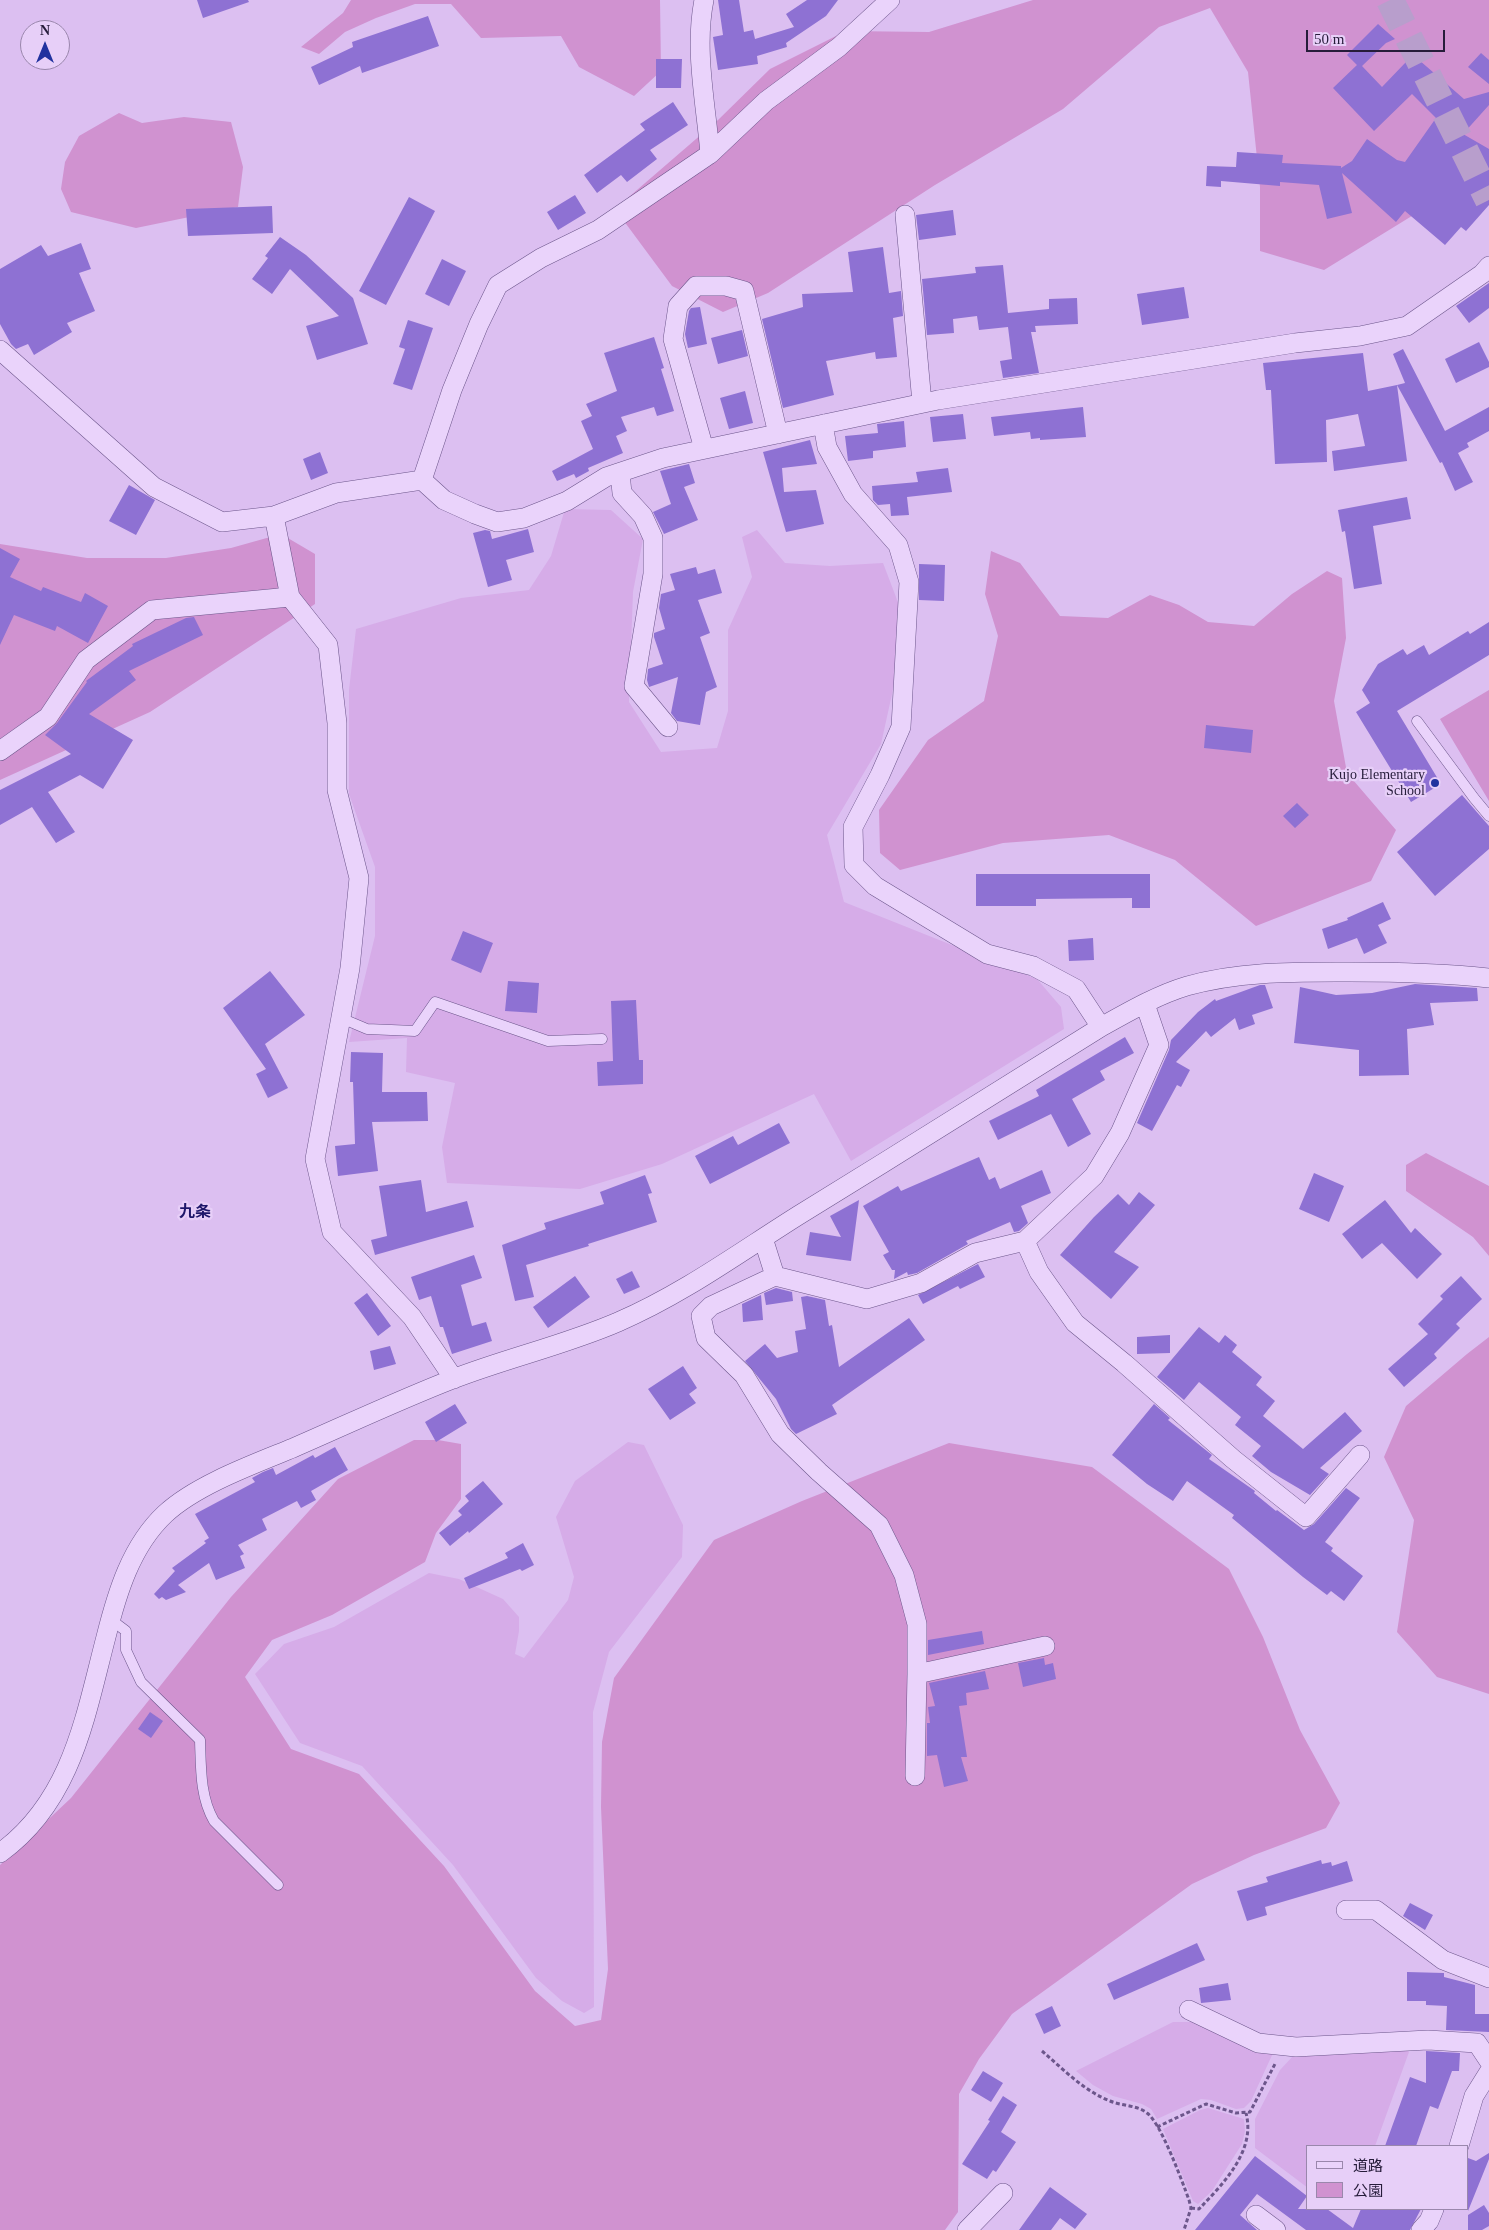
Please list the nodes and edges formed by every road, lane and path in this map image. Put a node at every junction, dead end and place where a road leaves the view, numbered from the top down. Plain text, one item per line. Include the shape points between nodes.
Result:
1 (704, 0) edge
2 (890, 0) edge
3 (710, 154) junction
4 (905, 215) dead end
5 (1489, 266) edge
6 (0, 350) edge
7 (922, 404) junction
8 (823, 424) junction
9 (778, 434) junction
10 (704, 449) junction
11 (620, 472) junction
12 (422, 480) junction
13 (274, 516) junction
14 (290, 598) junction
15 (1417, 721) dead end
16 (668, 727) dead end
17 (0, 751) edge
18 (1489, 816) edge
19 (1489, 978) edge
20 (1145, 1004) junction
21 (341, 1018) junction
22 (1101, 1027) junction
23 (602, 1039) dead end
24 (763, 1238) junction
25 (1025, 1241) junction
26 (775, 1276) junction
27 (454, 1379) junction
28 (1360, 1455) dead end
29 (110, 1619) junction
30 (1045, 1646) dead end
31 (917, 1674) junction
32 (915, 1776) dead end
33 (0, 1853) edge
34 (278, 1885) dead end
35 (1346, 1910) dead end
36 (1489, 1978) edge
37 (1189, 2010) dead end
38 (1284, 2046) junction
39 (1042, 2051) dead end
40 (1489, 2061) edge
41 (1489, 2072) edge
42 (1246, 2113) junction
43 (1156, 2127) junction
44 (1459, 2145) edge
45 (1003, 2193) dead end
46 (1191, 2208) junction
47 (1434, 2210) edge
48 (1256, 2215) dead end
49 (967, 2230) edge
50 (1184, 2230) edge
51 (1276, 2230) edge
52 (1421, 2230) edge

1 - 3 street via 700,54
2 - 3 street via 839,46 766,101
3 - 12 street via 598,230 541,258 498,285 452,390
4 - 7 street
5 - 7 street via 1406,326 1360,336 1295,343
6 - 13 street via 154,487 222,522
7 - 8 street
8 - 9 street
8 - 22 street via 827,447 854,494 898,545 909,582 901,727 854,827 854,865 875,886 986,954 1033,966 1076,989
9 - 10 street
9 - 10 street via 744,291 726,286 696,286 678,306 673,339
10 - 11 street
11 - 12 street via 567,501 524,518 497,522 444,500
11 - 16 street via 622,493 642,516 653,538 653,574 634,686
12 - 13 street via 336,493
13 - 14 street
14 - 17 street via 152,610 86,660 48,717
14 - 21 street via 328,645 337,723 337,790 359,878 350,968
15 - 18 lane
19 - 20 street via 1448,974 1265,972 1185,987
20 - 22 street
20 - 25 street via 1159,1045 1120,1133 1094,1176
21 - 23 lane via 367,1029 415,1031 435,1002 548,1041
21 - 27 street via 315,1159 332,1232 412,1317
22 - 24 street
24 - 26 street
24 - 27 street via 688,1287 618,1322
25 - 26 street via 975,1253 921,1283 867,1299
25 - 28 street via 1039,1272 1074,1323 1306,1516
26 - 31 street via 711,1306 701,1316 706,1338 744,1375 780,1434 878,1524 904,1575 917,1624
27 - 29 street via 192,1494 164,1515 140,1546 122,1580
29 - 33 street via 86,1716 57,1792 20,1838
29 - 34 lane via 126,1631 126,1650 141,1682 200,1740 201,1778 208,1810 214,1821
30 - 31 street
31 - 32 street
35 - 36 street via 1376,1910 1443,1960
37 - 38 street via 1258,2043
38 - 40 street via 1428,2040 1477,2043
38 - 42 path via 1250,2112
39 - 43 path via 1086,2088 1111,2102 1149,2114
41 - 44 street via 1474,2096
42 - 43 path via 1206,2104
42 - 46 path via 1249,2138 1240,2158 1212,2196 1199,2209
43 - 46 path via 1168,2147
45 - 49 street
46 - 50 path
47 - 52 street
48 - 51 street

